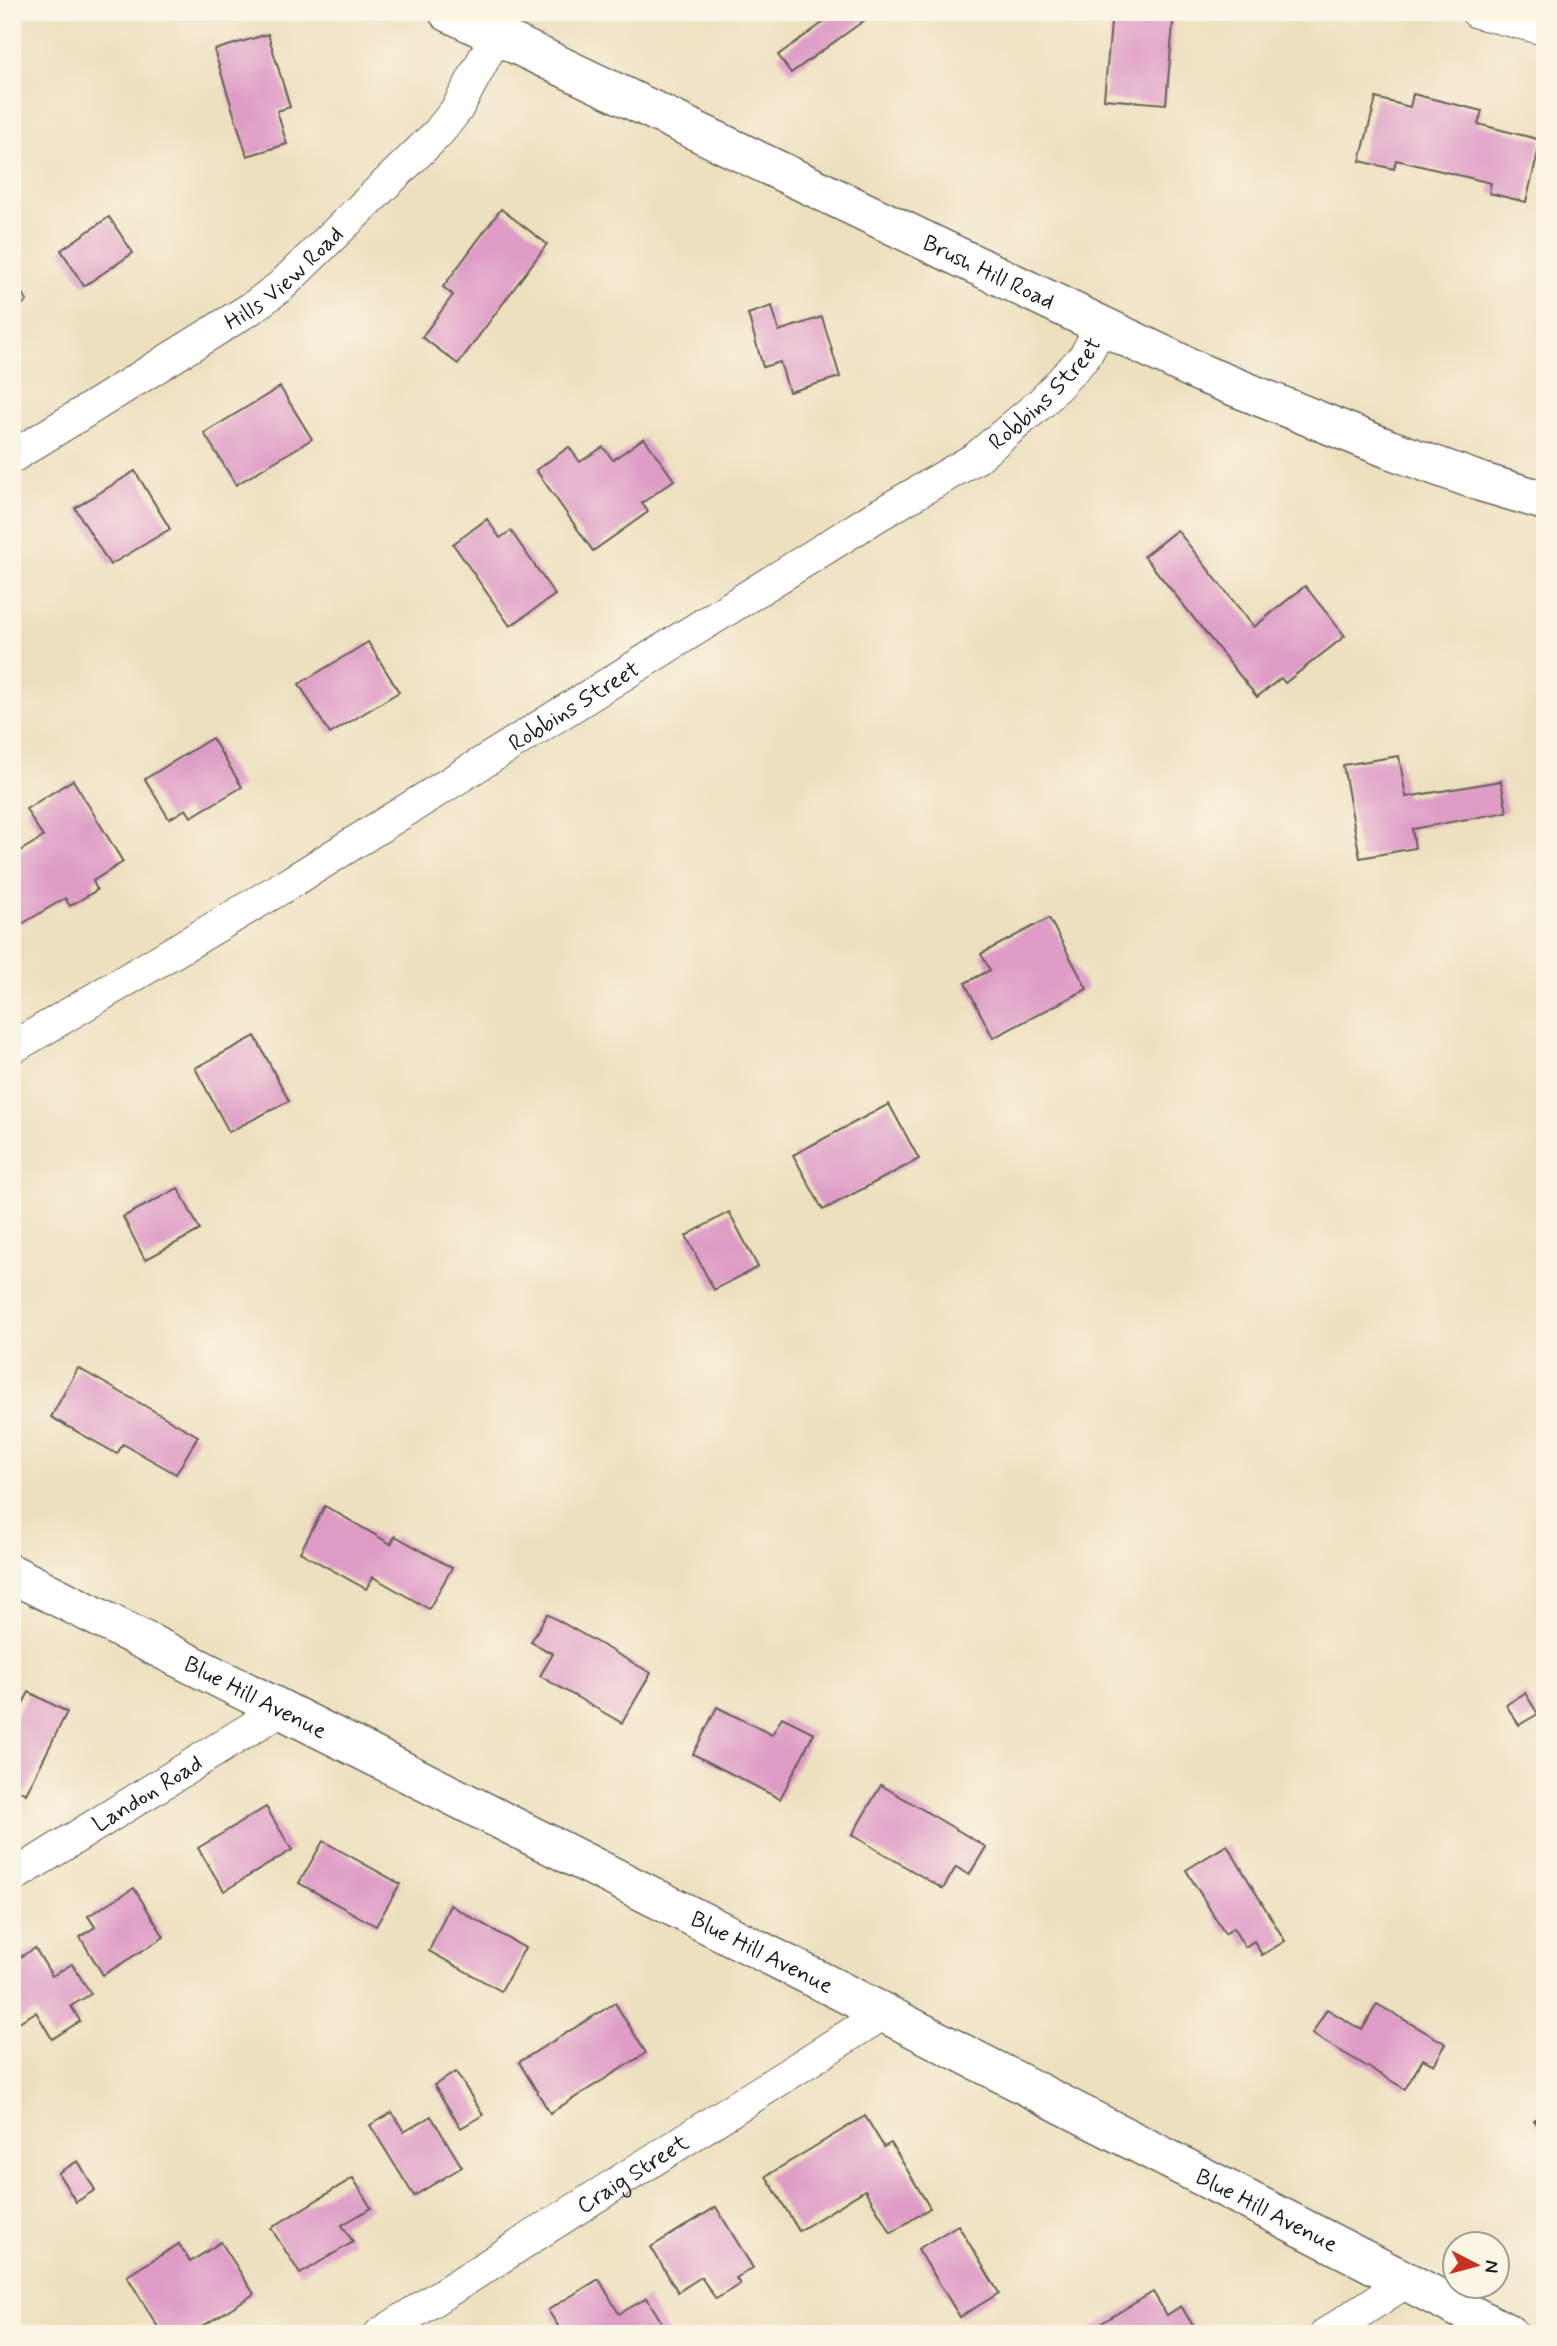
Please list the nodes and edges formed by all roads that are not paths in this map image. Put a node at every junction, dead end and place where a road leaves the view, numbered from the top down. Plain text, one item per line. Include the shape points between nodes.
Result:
1 (447, 12) edge
2 (1477, 12) edge
3 (1545, 29) edge
4 (496, 36) junction
5 (1102, 325) junction
6 (12, 457) edge
7 (1545, 501) edge
8 (12, 1048) edge
9 (12, 1574) edge
10 (282, 1709) junction
11 (12, 1877) edge
12 (884, 2013) junction
13 (1407, 2281) junction
14 (380, 2334) edge
15 (1326, 2334) edge
16 (1509, 2334) edge

1 - 4 main road, Brush Hill Road
2 - 3 street
4 - 5 main road, Brush Hill Road
4 - 6 street, Hills View Road via 457,109 438,133 281,286
5 - 7 main road, Brush Hill Road via 1203,374 1389,449
5 - 8 street, Robbins Street via 1085,356 1042,402 976,457 293,881
9 - 10 main road, Blue Hill Avenue
10 - 11 street, Landon Road
10 - 12 main road, Blue Hill Avenue
12 - 13 main road, Blue Hill Avenue
12 - 14 street, Craig Street
13 - 15 street
13 - 16 main road, Blue Hill Avenue

